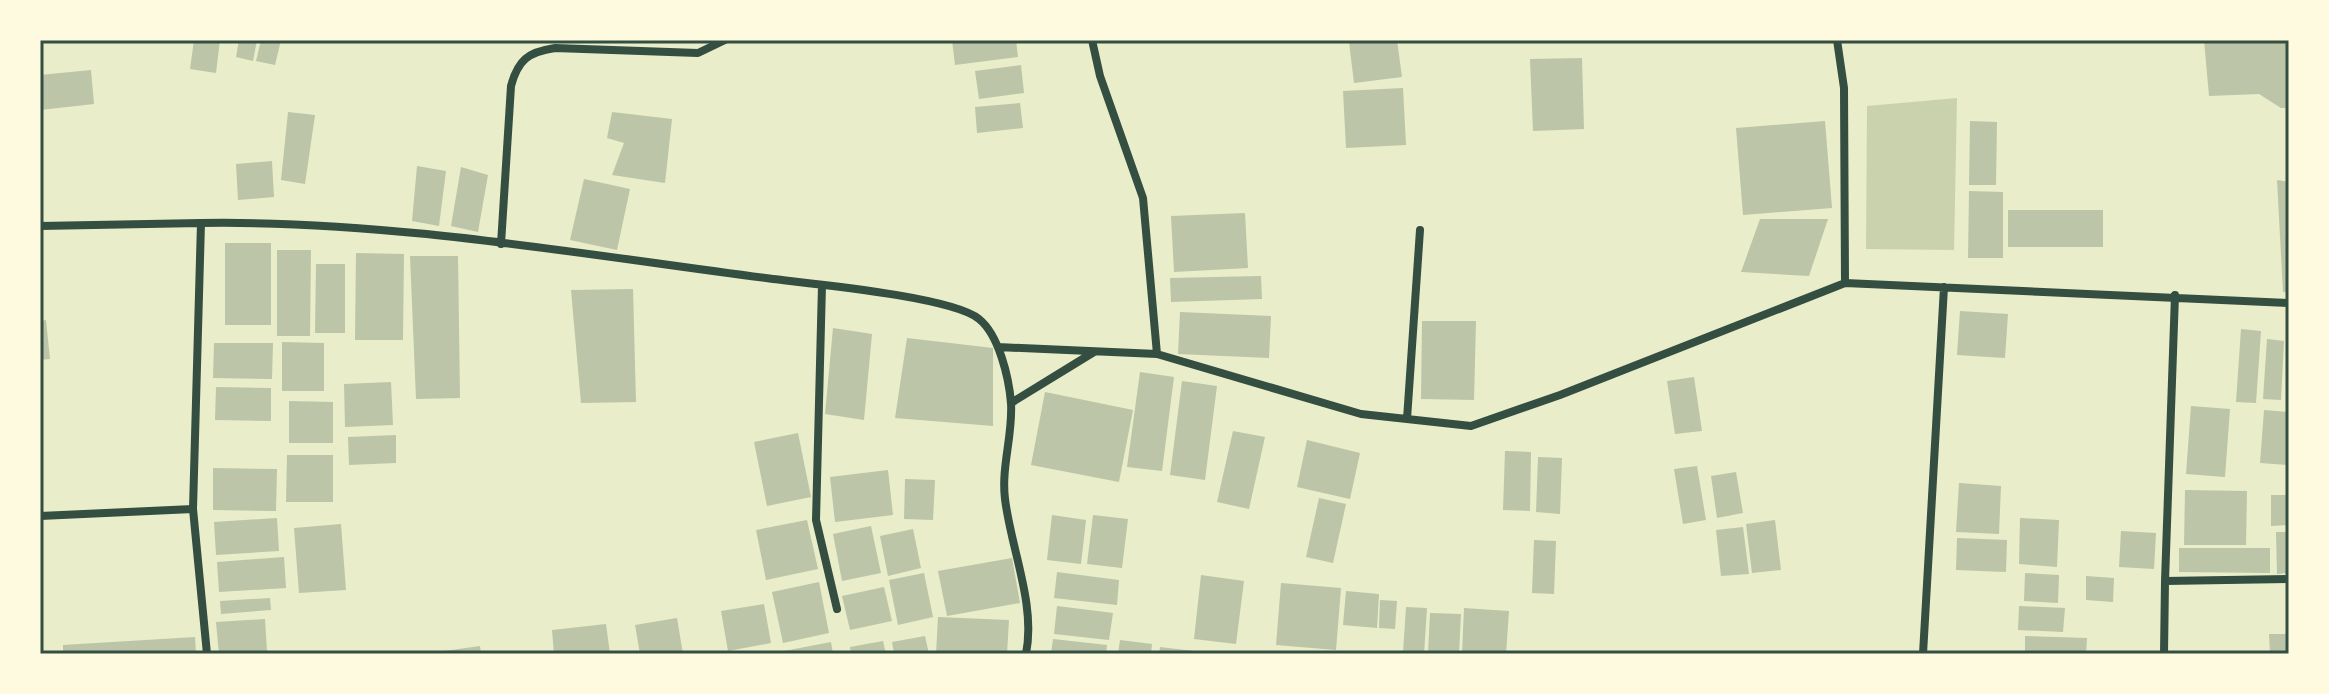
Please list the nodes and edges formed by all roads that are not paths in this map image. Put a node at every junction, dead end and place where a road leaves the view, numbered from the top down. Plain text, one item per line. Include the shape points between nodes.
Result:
1 (725, 40) edge
2 (1092, 40) edge
3 (1837, 40) edge
4 (201, 223) junction
5 (40, 226) edge
6 (1420, 230) dead end
7 (501, 244) junction
8 (1845, 283) junction
9 (822, 285) junction
10 (1944, 287) junction
11 (2175, 295) junction
12 (2289, 303) edge
13 (998, 347) junction
14 (1094, 352) junction
15 (1157, 354) junction
16 (1011, 403) junction
17 (1407, 419) junction
18 (193, 509) junction
19 (40, 516) edge
20 (2289, 579) edge
21 (2165, 581) junction
22 (837, 609) dead end
23 (207, 654) edge
24 (1026, 654) edge
25 (1923, 654) edge
26 (2164, 654) edge

1 - 7 street via 698,53 555,48 525,57 511,86
2 - 15 street via 1143,198
3 - 8 street via 1844,88
4 - 5 street
4 - 7 street via 288,225
4 - 18 street
6 - 17 street
7 - 9 street
8 - 10 street
8 - 17 street via 1471,426
9 - 13 street via 962,307 982,321
9 - 22 street via 816,520
10 - 11 street
10 - 25 street
11 - 12 street
11 - 21 street
13 - 14 street
13 - 16 street
14 - 15 street
14 - 16 street
15 - 17 street via 1361,414
16 - 24 street via 1004,497 1028,619
18 - 19 street
18 - 23 street
20 - 21 street
21 - 26 street

